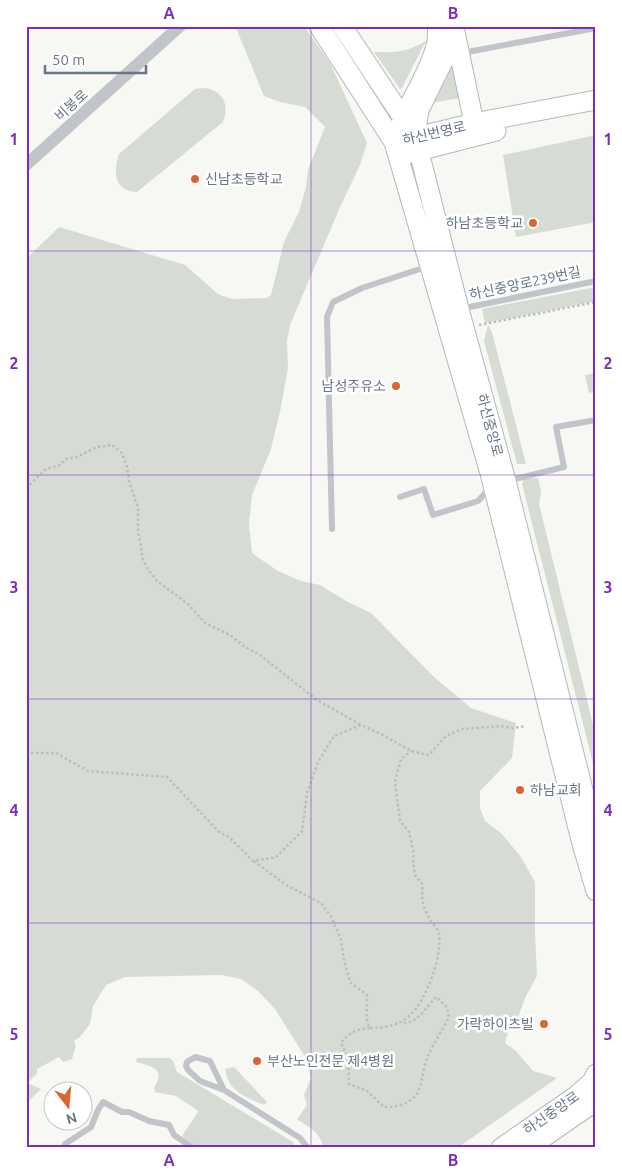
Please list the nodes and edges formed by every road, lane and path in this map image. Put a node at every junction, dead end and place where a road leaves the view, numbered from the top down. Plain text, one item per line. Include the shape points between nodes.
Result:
1 (180, 26) edge
2 (319, 26) edge
3 (342, 26) edge
4 (449, 27) edge
5 (596, 28) edge
6 (460, 54) junction
7 (596, 100) edge
8 (596, 111) edge
9 (403, 118) junction
10 (474, 123) junction
11 (417, 144) junction
12 (396, 149) junction
13 (26, 165) edge
14 (439, 264) junction
15 (596, 281) edge
16 (596, 302) edge
17 (452, 311) junction
18 (476, 326) dead end
19 (596, 420) edge
20 (499, 483) junction
21 (26, 488) edge
22 (400, 497) dead end
23 (332, 529) dead end
24 (361, 725) junction
25 (526, 726) dead end
26 (411, 751) junction
27 (26, 753) edge
28 (592, 839) edge
29 (254, 861) junction
30 (596, 891) edge
31 (400, 1023) junction
32 (370, 1028) junction
33 (596, 1074) edge
34 (224, 1090) junction
35 (596, 1101) edge
36 (64, 1148) edge
37 (194, 1148) edge
38 (308, 1148) edge
39 (501, 1148) edge
40 (528, 1148) edge

1 - 13 street, 비봉로
2 - 12 street, 하신중앙로
3 - 9 street, 하신중앙로
4 - 6 street
4 - 9 street, 하신번영로 via 437,45
4 - 11 street via 449,49 419,110
5 - 6 lane
6 - 10 street
7 - 10 street, 하신번영로
8 - 11 street, 하신번영로
9 - 11 street, 하신중앙로
9 - 12 street, 하신번영로
10 - 11 street, 하신번영로
11 - 12 street, 하신번영로
11 - 14 street, 하신중앙로
12 - 14 street, 하신중앙로
14 - 17 street, 하신중앙로
14 - 23 lane via 362,288 333,302 327,318
15 - 17 lane, 하신중앙로239번길
16 - 18 path
17 - 20 street, 하신중앙로
19 - 20 lane via 556,428 564,467
20 - 22 lane via 478,501 432,515 424,490
20 - 28 street, 하신중앙로
21 - 24 path via 46,469 97,447 112,445 122,453 138,508 143,560 157,581 188,604 205,623 230,635 317,700
24 - 26 path
24 - 29 path via 334,736 318,762 306,793 302,831 276,857
25 - 26 path via 462,729 446,736 429,755
26 - 31 path via 401,760 395,782 398,814 409,832 415,875 423,885 424,910 438,931 439,942 436,968 430,983 417,1008
27 - 29 path via 56,753 88,772 167,777 220,832
28 - 30 street, 하신중앙로
29 - 32 path via 286,885 321,903 332,918 343,947 350,982 367,995 366,1022
31 - 32 path
31 - 32 path via 409,1024 416,1020 436,997 447,1007 449,1017 433,1044 415,1096 390,1108 384,1108 367,1091 349,1084 348,1058 341,1044 346,1036 359,1029
33 - 39 street, 하신중앙로 via 576,1096
34 - 34 lane via 210,1061 195,1057 187,1062 191,1074
34 - 38 lane via 300,1138
35 - 40 street, 하신중앙로
36 - 37 lane via 65,1144 91,1127 103,1102 122,1112 169,1125 174,1134

